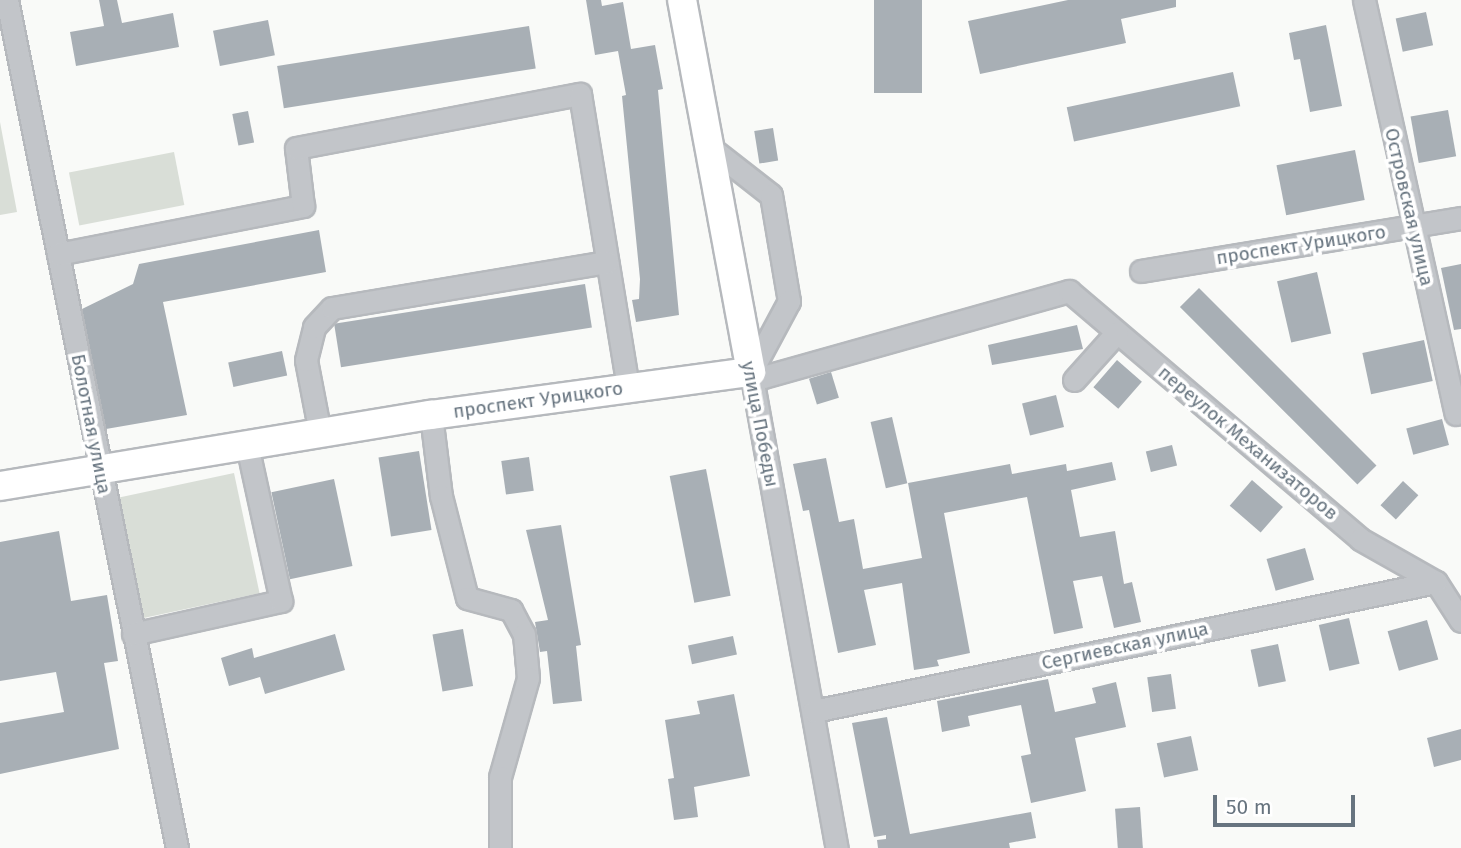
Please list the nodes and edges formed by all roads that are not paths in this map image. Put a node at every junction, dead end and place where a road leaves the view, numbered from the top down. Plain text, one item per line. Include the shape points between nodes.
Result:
1 (7, 0) edge
2 (682, 0) edge
3 (1364, 0) edge
4 (6, 31) edge
5 (707, 145) junction
6 (1461, 218) edge
7 (1413, 227) junction
8 (58, 254) junction
9 (607, 262) junction
10 (1141, 271) dead end
11 (1069, 291) joint
12 (1117, 332) junction
13 (751, 372) junction
14 (1074, 380) dead end
15 (628, 388) junction
16 (1456, 414) dead end
17 (431, 415) junction
18 (320, 433) junction
19 (247, 445) junction
20 (100, 470) junction
21 (0, 486) edge
22 (1436, 582) junction
23 (1461, 621) edge
24 (133, 634) junction
25 (814, 711) junction
26 (177, 848) edge
27 (500, 848) edge
28 (837, 848) edge

1 - 4 street, Болотная улица
2 - 5 main road, улица Победы
3 - 7 street, Островская улица
4 - 8 street, Болотная улица
5 - 13 main road, улица Победы
5 - 13 street via 771,195 789,301
6 - 7 street, проспект Урицкого
7 - 10 street, проспект Урицкого
7 - 16 street, Островская улица
8 - 9 street via 303,206 296,148 580,94
8 - 20 street, Болотная улица
9 - 15 street
9 - 18 street via 332,307 314,327 306,360
11 - 12 street, переулок Механизаторов
11 - 13 street, проспект Урицкого via 763,377
12 - 14 street
12 - 22 street, переулок Механизаторов via 1360,539
13 - 15 main road, проспект Урицкого
13 - 25 street, улица Победы
15 - 17 main road, проспект Урицкого
17 - 18 main road, проспект Урицкого
17 - 27 street via 441,496 467,598 511,610 524,634 528,678 500,777
18 - 19 main road, проспект Урицкого
19 - 20 main road, проспект Урицкого
19 - 24 street via 281,601
20 - 21 main road, проспект Урицкого
20 - 24 street, Болотная улица
22 - 23 street
22 - 25 street, Сергиевская улица
24 - 26 street, Болотная улица
25 - 28 street, улица Победы

